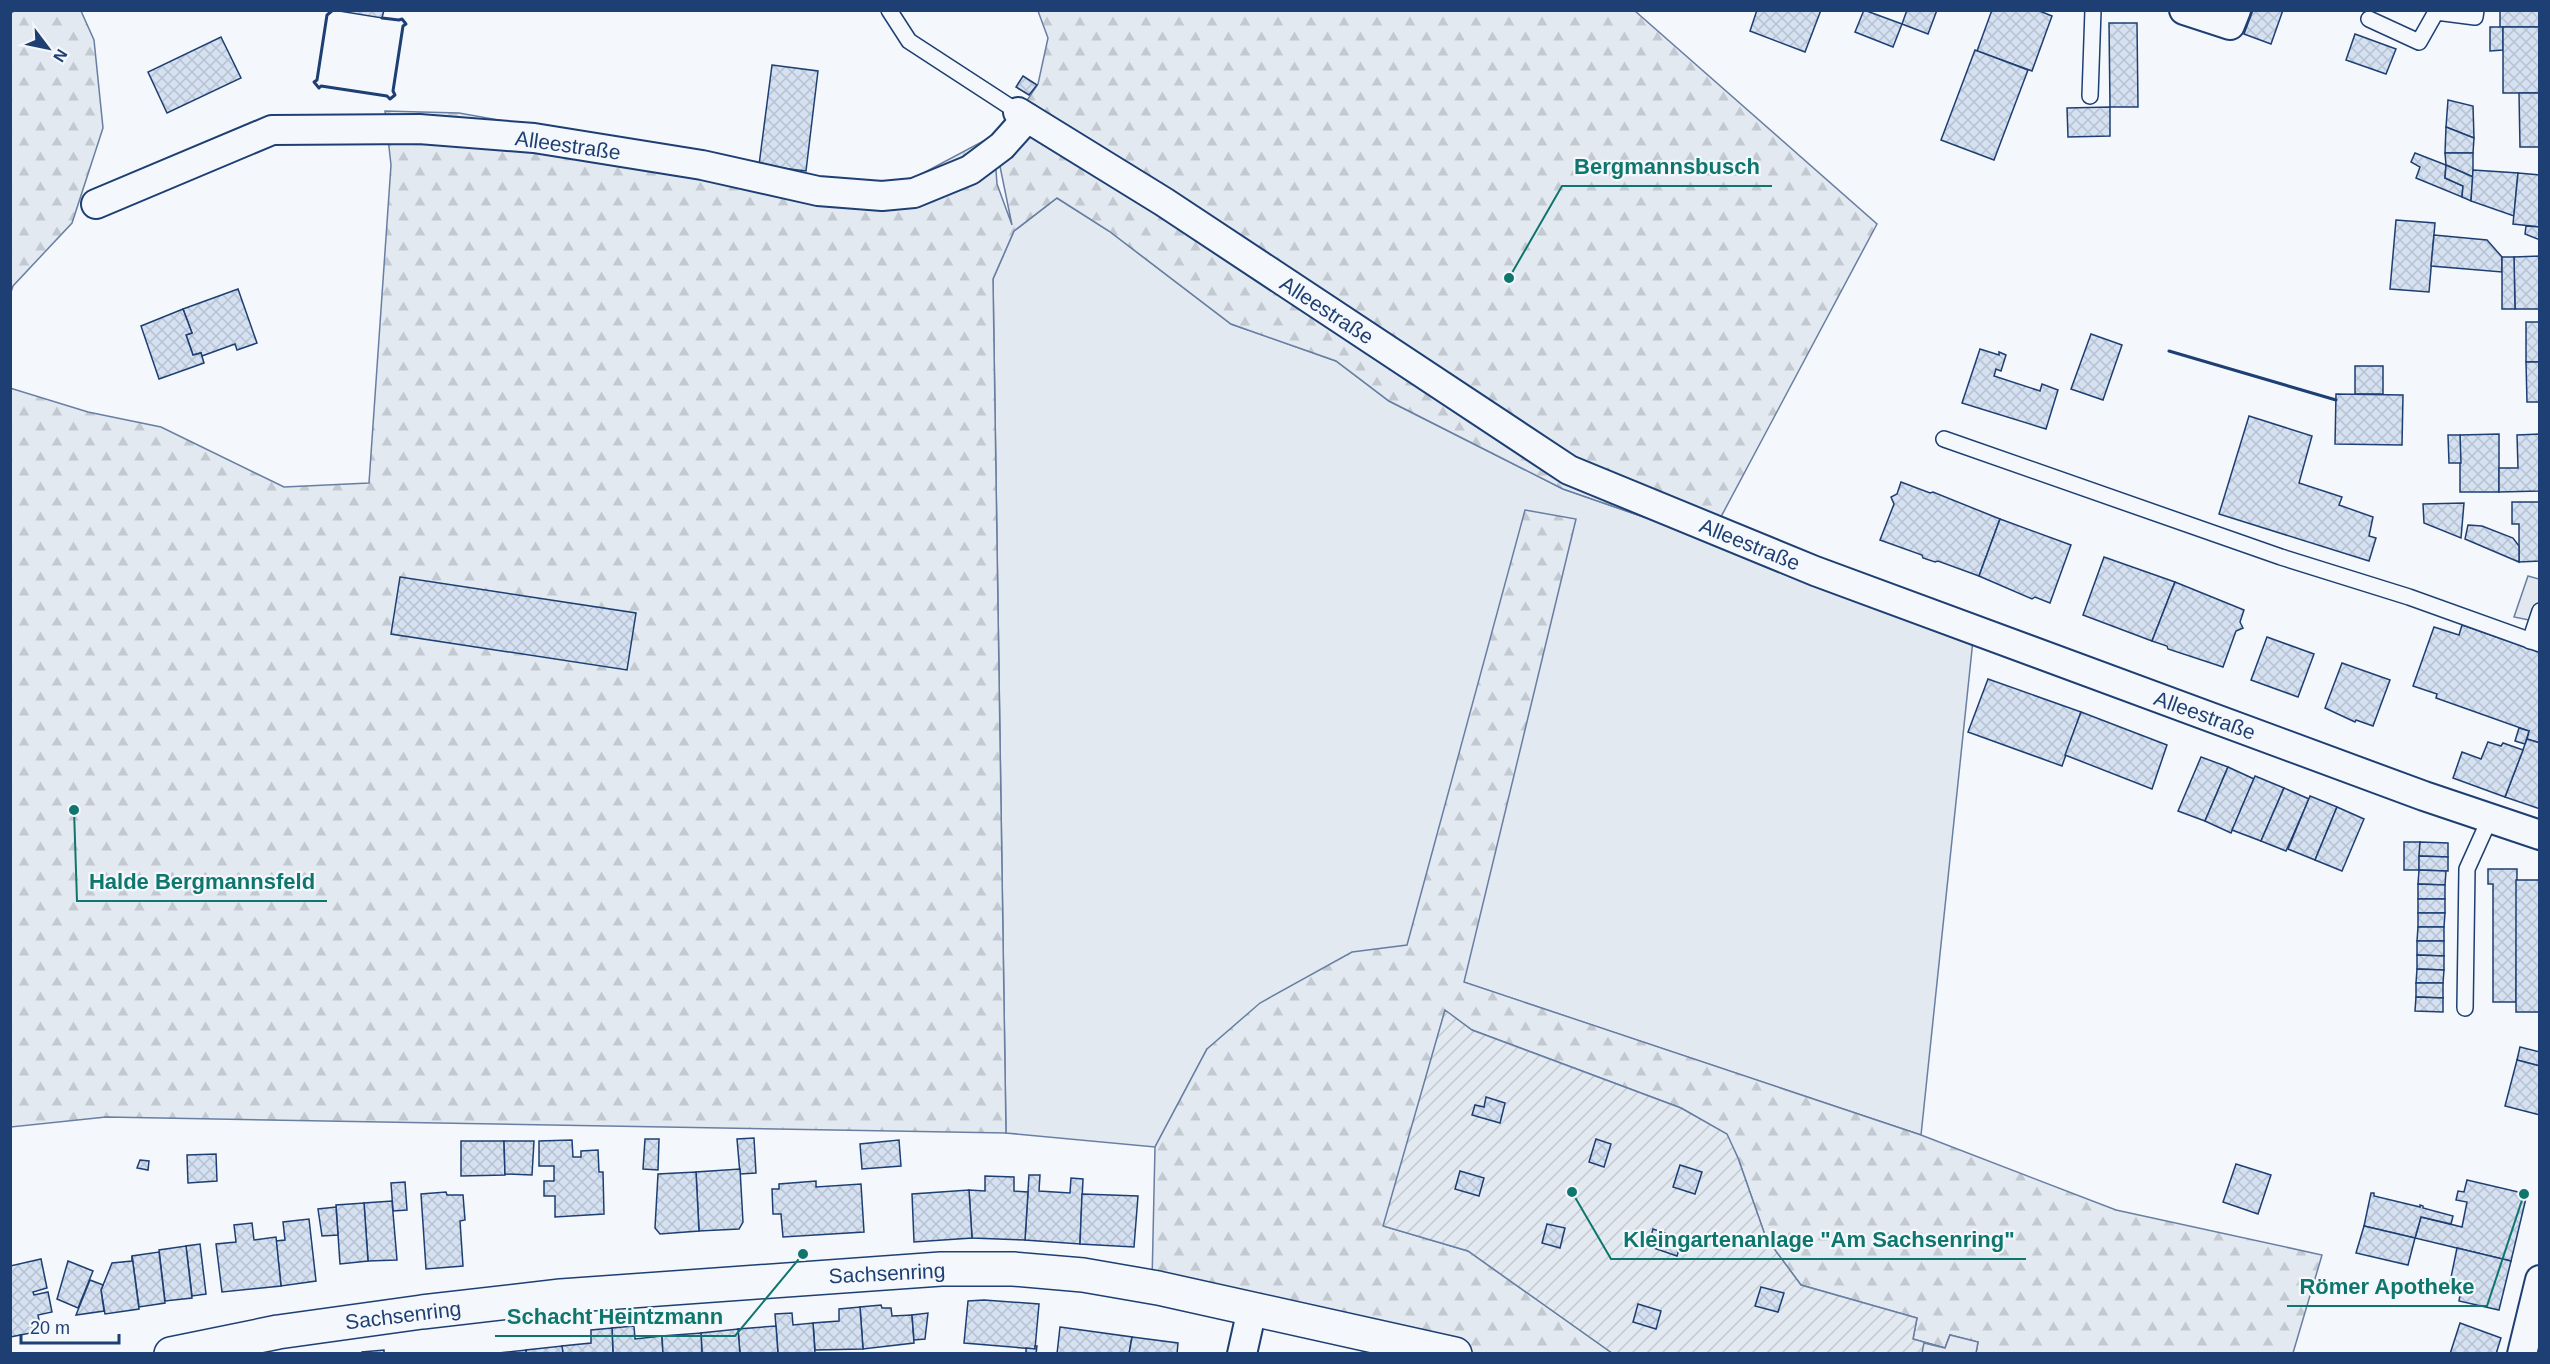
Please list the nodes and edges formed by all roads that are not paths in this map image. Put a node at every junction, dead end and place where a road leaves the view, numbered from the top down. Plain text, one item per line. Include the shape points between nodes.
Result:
1 (890, 10) edge
2 (2093, 10) edge
3 (2184, 10) edge
4 (2236, 10) edge
5 (2476, 10) edge
6 (2369, 19) dead end
7 (2090, 96) dead end
8 (1023, 115) junction
9 (96, 204) dead end
10 (1944, 439) dead end
11 (2540, 611) edge
12 (2535, 642) edge
13 (2490, 818) junction
14 (2540, 835) edge
15 (2465, 1008) dead end
16 (2540, 1280) edge
17 (1252, 1309) junction
18 (171, 1353) edge
19 (1242, 1353) edge
20 (1455, 1353) edge
21 (2522, 1353) edge

1 - 8 lane via 909,41
2 - 7 lane
3 - 4 street via 2230,26
5 - 6 lane via 2475,17 2436,12 2420,42
8 - 9 street, Alleestraße via 1002,146 970,170 914,193 882,196 818,191 702,165 534,138 419,129 272,130
8 - 13 street, Alleestraße via 1164,202 1569,470 1815,571
10 - 12 lane
11 - 12 lane
13 - 14 street, Alleestraße
13 - 15 lane via 2467,870
16 - 21 street
17 - 18 street, Sachsenring via 1083,1275 1013,1269 941,1269 561,1296 278,1332
17 - 19 street
17 - 20 street, Sachsenring

